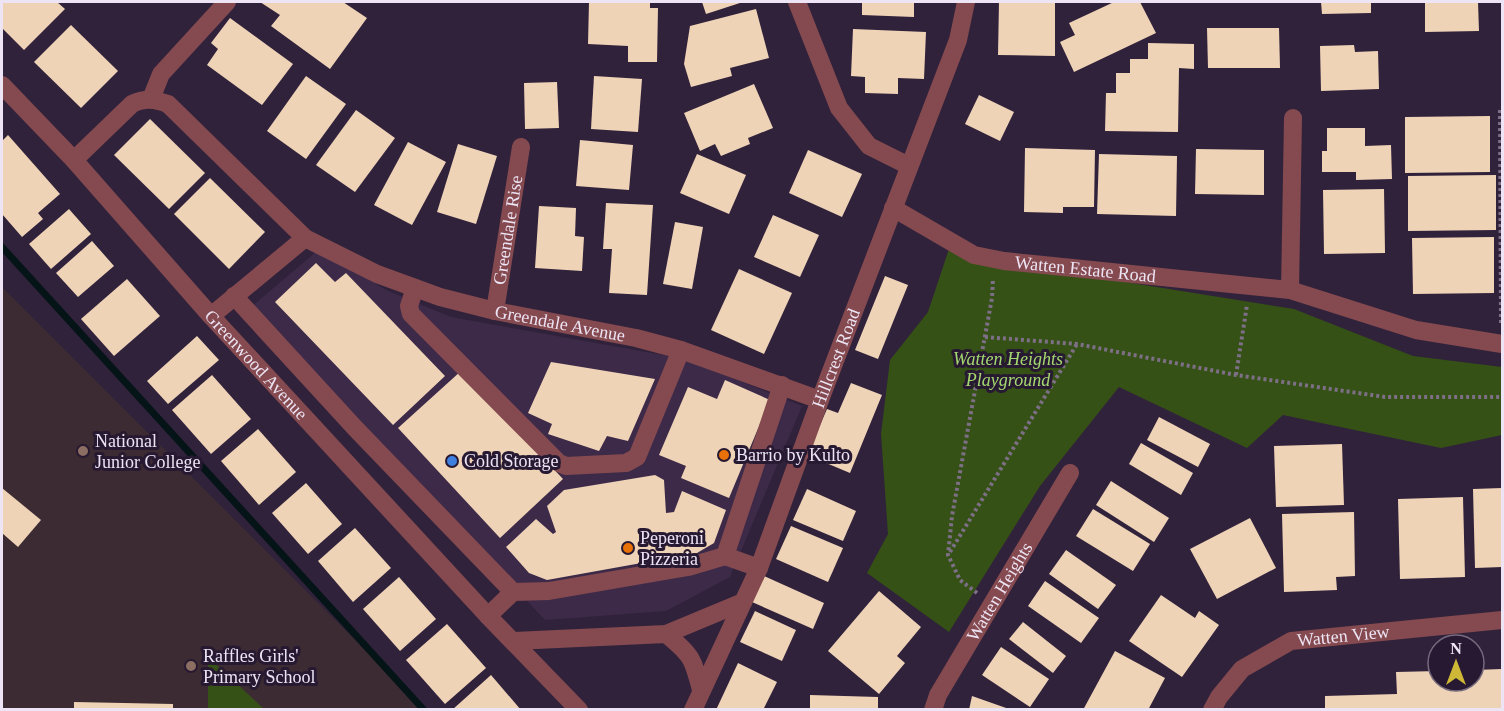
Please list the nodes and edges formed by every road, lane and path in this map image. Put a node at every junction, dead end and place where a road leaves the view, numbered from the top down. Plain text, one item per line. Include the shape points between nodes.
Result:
1 (227, 2) edge
2 (797, 2) edge
3 (966, 2) edge
4 (2, 85) edge
5 (151, 99) junction
6 (1500, 110) dead end
7 (1293, 118) dead end
8 (521, 147) dead end
9 (74, 160) junction
10 (909, 166) junction
11 (893, 208) junction
12 (305, 238) junction
13 (993, 276) dead end
14 (415, 288) junction
15 (1290, 290) junction
16 (234, 296) junction
17 (1248, 296) dead end
18 (495, 311) junction
19 (211, 316) junction
20 (985, 337) junction
21 (1077, 344) junction
22 (1502, 344) edge
23 (681, 350) junction
24 (1236, 375) junction
25 (782, 385) junction
26 (1503, 397) edge
27 (820, 400) junction
28 (1070, 474) dead end
29 (948, 555) junction
30 (725, 556) junction
31 (759, 568) junction
32 (513, 592) junction
33 (985, 598) dead end
34 (743, 602) junction
35 (488, 616) junction
36 (1503, 620) edge
37 (666, 634) junction
38 (514, 641) junction
39 (701, 690) junction
40 (579, 710) edge
41 (693, 710) edge
42 (933, 710) edge
43 (1212, 710) edge

1 - 5 street via 161,74
2 - 10 street via 839,108 869,146
3 - 10 street, Hillcrest Road via 958,39
4 - 9 street, Greenwood Avenue
5 - 9 street via 132,104
5 - 12 street, Greendale Avenue via 168,104
6 - 22 path
7 - 15 street
8 - 18 street, Greendale Rise
9 - 19 street, Greenwood Avenue
10 - 11 street, Hillcrest Road
11 - 15 street, Watten Estate Road via 974,255
11 - 27 street, Hillcrest Road
12 - 14 street, Greendale Avenue via 376,274
12 - 16 street
13 - 20 path
14 - 18 street, Greendale Avenue
14 - 23 street via 409,306 411,314 559,463 571,467 626,463 637,457
15 - 22 street, Watten Estate Road via 1416,330
16 - 19 street
16 - 32 street, Greenwood Avenue
17 - 24 path
18 - 23 street, Greendale Avenue
19 - 35 street, Greenwood Avenue
20 - 21 path
20 - 29 path
21 - 24 path
21 - 29 path
23 - 25 street, Greendale Avenue
24 - 26 path via 1385,397
25 - 27 street, Greendale Avenue
25 - 30 street
27 - 31 street, Hillcrest Road
28 - 42 street, Watten Heights via 938,695
29 - 33 path via 960,580
30 - 31 street
30 - 32 street via 688,567 549,591
31 - 34 street, Hillcrest Road
32 - 35 street
34 - 37 street
34 - 39 street, Hillcrest Road
35 - 38 street, Greenwood Avenue
36 - 43 street, Watten View via 1290,641 1242,669
37 - 38 street
37 - 39 street via 694,661
38 - 40 street, Greenwood Avenue
39 - 41 street, Hillcrest Road

